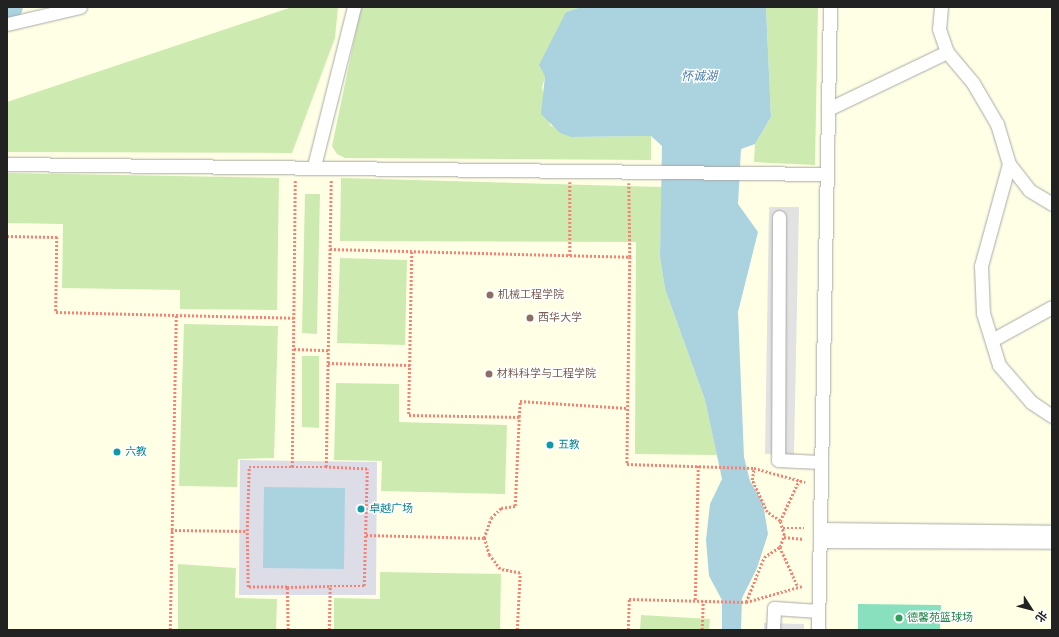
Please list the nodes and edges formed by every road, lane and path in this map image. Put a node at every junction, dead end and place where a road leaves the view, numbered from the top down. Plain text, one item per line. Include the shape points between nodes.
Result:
1 (80, 7) edge
2 (354, 7) edge
3 (830, 7) edge
4 (941, 7) edge
5 (7, 24) edge
6 (947, 52) junction
7 (828, 109) junction
8 (7, 164) edge
9 (1009, 164) junction
10 (314, 166) junction
11 (827, 174) junction
12 (331, 175) dead end
13 (295, 176) dead end
14 (570, 179) dead end
15 (629, 180) dead end
16 (1052, 204) edge
17 (778, 216) dead end
18 (7, 236) edge
19 (330, 249) junction
20 (412, 252) junction
21 (570, 256) junction
22 (630, 257) junction
23 (1052, 307) edge
24 (176, 316) junction
25 (294, 318) junction
26 (992, 340) junction
27 (294, 349) junction
28 (328, 350) junction
29 (328, 363) junction
30 (410, 365) junction
31 (626, 408) junction
32 (1052, 416) edge
33 (519, 417) junction
34 (820, 462) junction
35 (698, 465) junction
36 (292, 467) junction
37 (326, 467) junction
38 (754, 468) junction
39 (799, 480) junction
40 (805, 482) dead end
41 (780, 521) junction
42 (783, 528) junction
43 (804, 528) dead end
44 (171, 530) junction
45 (247, 531) junction
46 (1052, 532) edge
47 (366, 535) junction
48 (820, 535) junction
49 (784, 537) junction
50 (484, 538) junction
51 (804, 539) dead end
52 (1052, 542) edge
53 (780, 547) junction
54 (287, 586) junction
55 (330, 586) junction
56 (802, 586) dead end
57 (798, 587) junction
58 (694, 600) junction
59 (703, 601) junction
60 (746, 602) junction
61 (818, 611) junction
62 (170, 630) edge
63 (288, 630) edge
64 (329, 630) edge
65 (517, 630) edge
66 (628, 630) edge
67 (702, 630) edge
68 (773, 630) edge
69 (818, 630) edge

1 - 5 street
2 - 10 street
3 - 7 street
4 - 6 street via 939,29
6 - 7 street
6 - 9 street via 973,83 997,124
7 - 11 street
8 - 10 street
9 - 16 street via 1029,190
9 - 26 street via 981,266 983,313
10 - 11 street
11 - 34 street
12 - 19 path
13 - 25 path
14 - 21 path
15 - 22 path
17 - 34 street via 778,460
18 - 24 path via 57,237 56,312
19 - 20 path
19 - 28 path
20 - 21 path
20 - 30 path
21 - 22 path
22 - 31 path
23 - 26 street
24 - 25 path
24 - 44 path
25 - 27 path
26 - 32 street via 999,365 1031,402
27 - 28 path
27 - 36 path
28 - 29 path
29 - 30 path
29 - 37 path
30 - 33 path via 409,415
31 - 33 path via 520,401
31 - 35 path via 627,464
33 - 50 path via 515,506 501,508 491,518
34 - 48 street
35 - 38 path
35 - 58 path
36 - 37 path
36 - 45 path via 249,467
37 - 47 path via 367,468
38 - 39 path
38 - 41 path via 752,480 767,512
39 - 40 path
39 - 41 path
41 - 42 path
42 - 43 path
42 - 49 path
44 - 45 path
44 - 62 path
45 - 54 path via 248,587
46 - 48 street
47 - 50 path
47 - 55 path via 364,586
48 - 52 street
48 - 61 street
49 - 51 path
49 - 53 path
50 - 65 path via 489,555 500,570 520,573
53 - 57 path
53 - 60 path via 764,557
54 - 55 path
54 - 63 path
55 - 64 path
56 - 57 path
57 - 60 path
58 - 59 path
58 - 66 path via 629,599
59 - 60 path
59 - 67 path
61 - 68 street via 774,608
61 - 69 street

